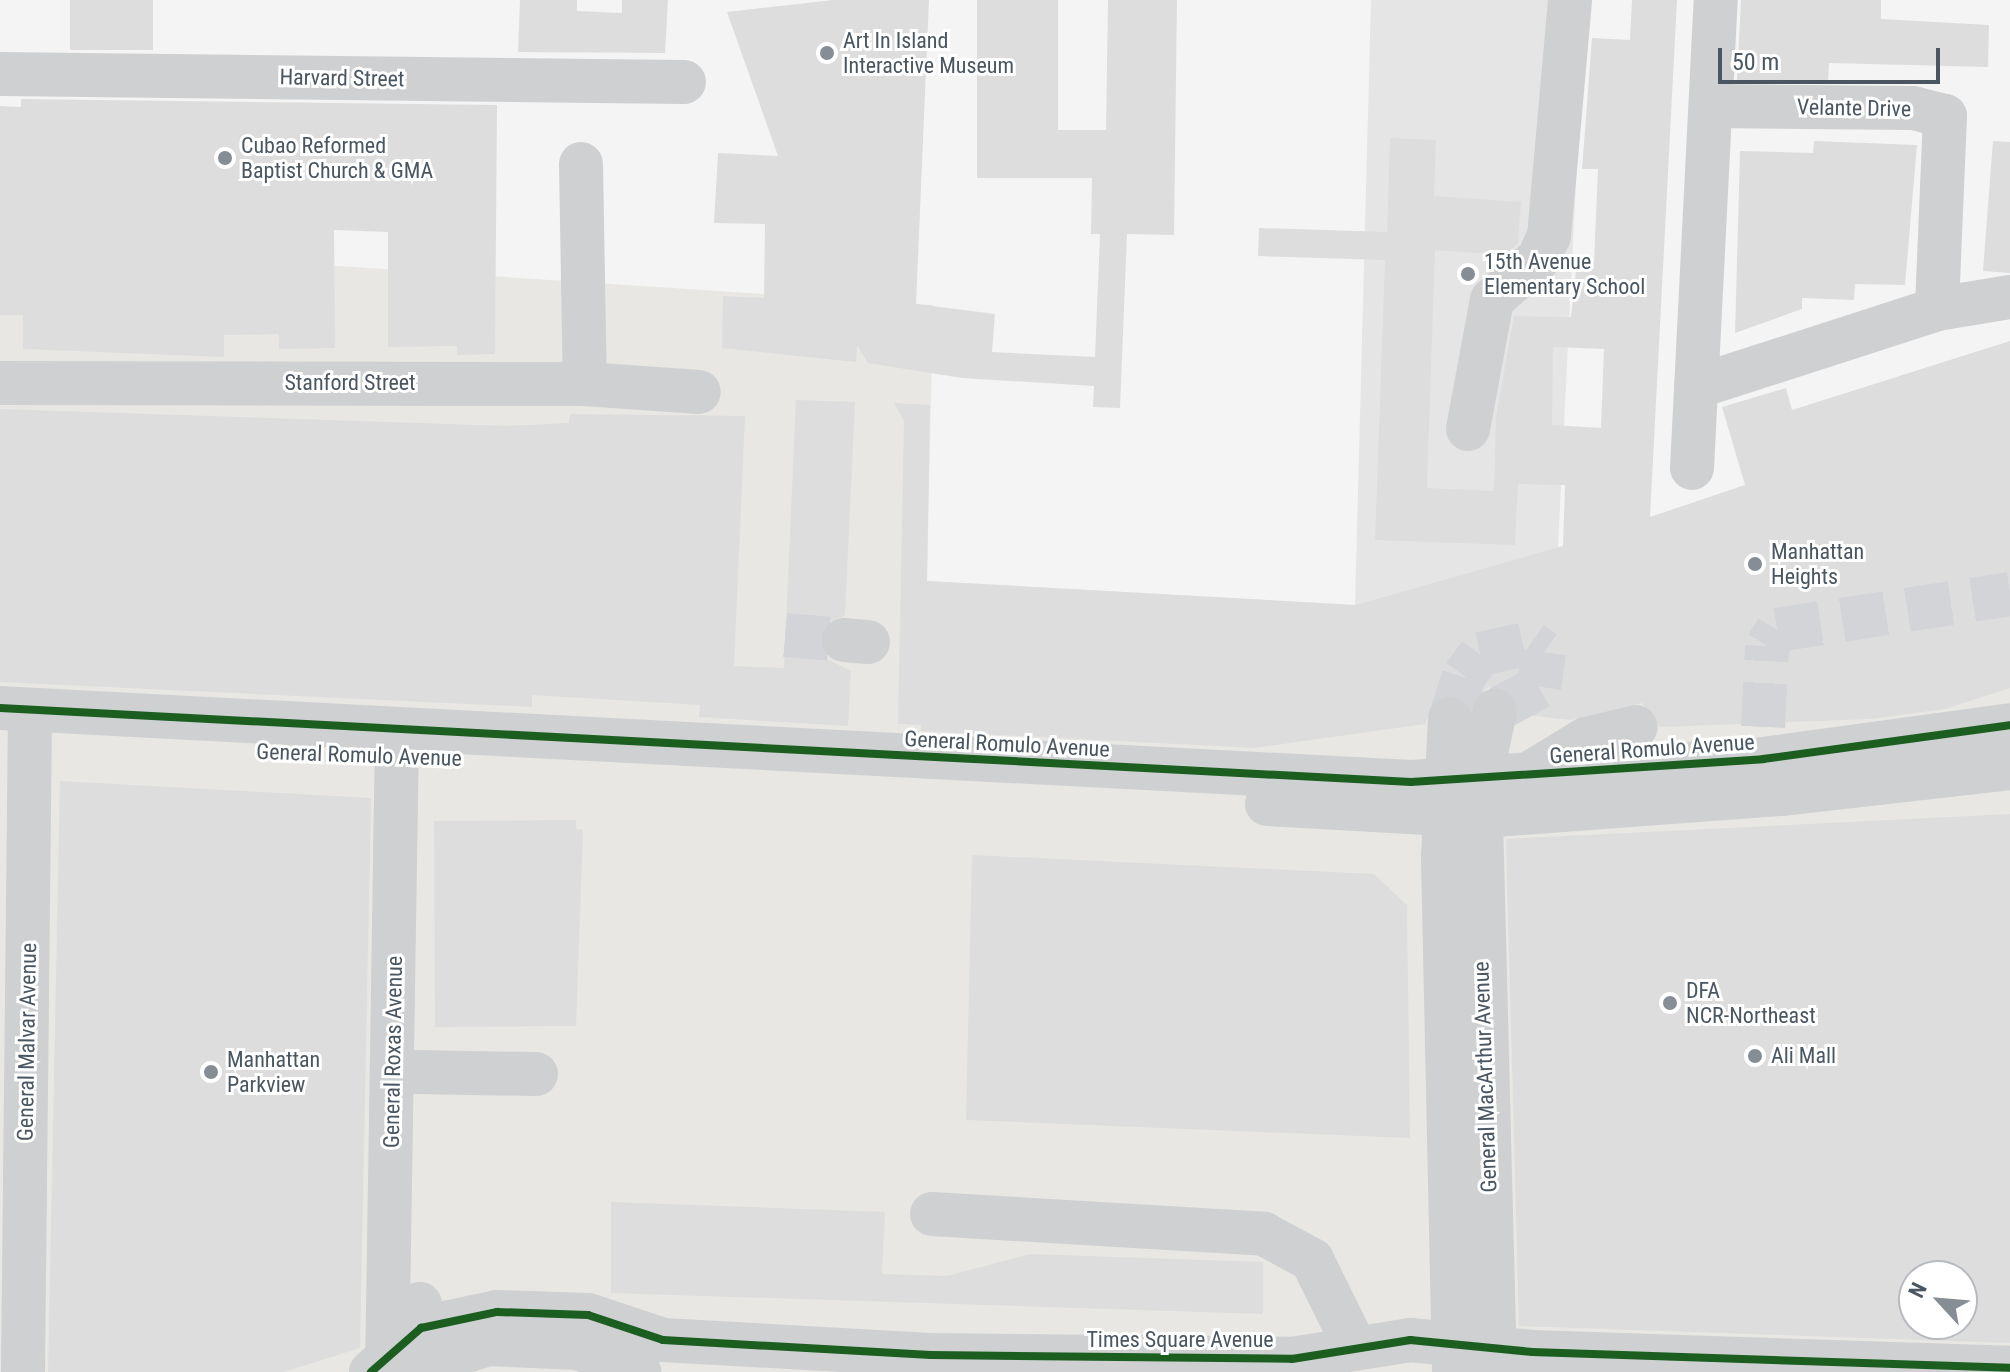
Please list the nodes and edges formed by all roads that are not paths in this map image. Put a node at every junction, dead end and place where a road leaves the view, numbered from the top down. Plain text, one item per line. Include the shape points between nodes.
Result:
1 (1570, 0) edge
2 (1716, 0) edge
3 (0, 74) edge
4 (684, 82) dead end
5 (1712, 106) junction
6 (581, 164) dead end
7 (2010, 297) edge
8 (1937, 309) junction
9 (0, 383) edge
10 (585, 384) junction
11 (1696, 387) junction
12 (699, 392) dead end
13 (1468, 429) dead end
14 (1692, 468) dead end
15 (1495, 711) tunnel mouth
16 (1450, 719) tunnel mouth
17 (15, 724) edge
18 (2010, 725) edge
19 (1636, 727) dead end
20 (409, 746) junction
21 (1769, 760) junction
22 (2010, 768) edge
23 (1525, 776) junction
24 (1462, 799) junction
25 (416, 1072) junction
26 (536, 1074) dead end
27 (932, 1214) dead end
28 (1354, 1345) junction
29 (1474, 1358) edge
30 (402, 1361) edge
31 (2010, 1368) edge
32 (23, 1372) edge
33 (639, 1372) edge

1 - 13 street via 1549,236 1539,258 1492,300
2 - 5 street
3 - 4 street, Harvard Street
5 - 8 street, Velante Drive via 1913,108 1945,116
5 - 11 street
6 - 10 street
7 - 8 street
8 - 11 street
9 - 10 street, Stanford Street
10 - 12 street, Stanford Street
11 - 14 street
15 - 24 street
16 - 24 street
17 - 20 street, General Romulo Avenue
17 - 32 street, General Malvar Avenue
18 - 21 street, General Romulo Avenue
19 - 23 street via 1586,739
20 - 24 street, General Romulo Avenue via 964,758
20 - 25 street, General Roxas Avenue
20 - 30 street, General Roxas Avenue
21 - 22 street, General Romulo Avenue
21 - 23 street, General Romulo Avenue
21 - 24 street, General Romulo Avenue
23 - 24 street, General Romulo Avenue
24 - 29 street, General MacArthur Avenue
24 - 29 street, General MacArthur Avenue via 1444,891 1447,1095
25 - 26 street
25 - 30 street, General Roxas Avenue
27 - 28 street via 1264,1234 1312,1260
28 - 29 street, Times Square Avenue
28 - 30 street, Times Square Avenue via 1292,1359 946,1355 663,1340 588,1315 471,1313
29 - 31 street, Times Square Avenue
30 - 33 street via 472,1345 563,1347

